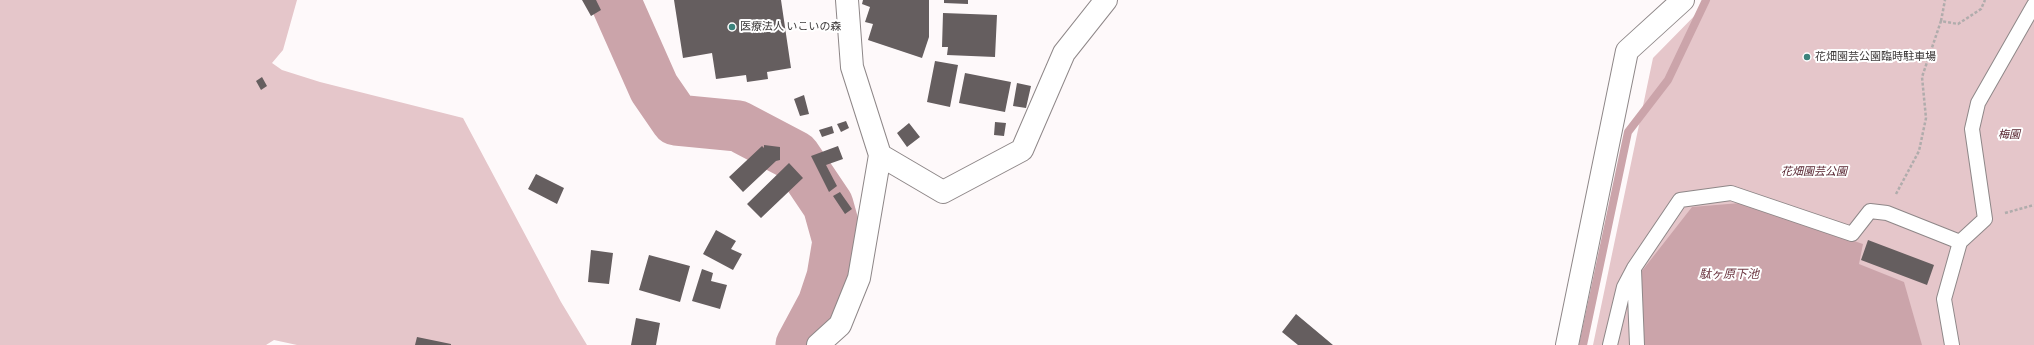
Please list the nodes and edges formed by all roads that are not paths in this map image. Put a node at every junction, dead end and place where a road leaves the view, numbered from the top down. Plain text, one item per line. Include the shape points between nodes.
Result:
1 (847, 0) edge
2 (1106, 0) edge
3 (1683, 0) edge
4 (2034, 4) edge
5 (880, 155) junction
6 (1960, 242) junction
7 (1634, 268) junction
8 (818, 345) edge
9 (1567, 345) edge
10 (1610, 345) edge
11 (1637, 345) edge
12 (1952, 345) edge

1 - 5 street via 852,67
2 - 5 street via 1064,53 1022,150 944,192
3 - 9 street via 1627,51
4 - 6 lane via 1978,103 1972,129 1985,219
5 - 8 street via 859,278 840,325
6 - 7 lane via 1887,213 1870,211 1852,234 1731,192 1680,200
6 - 12 lane via 1944,299
7 - 10 lane via 1624,287
7 - 11 lane

